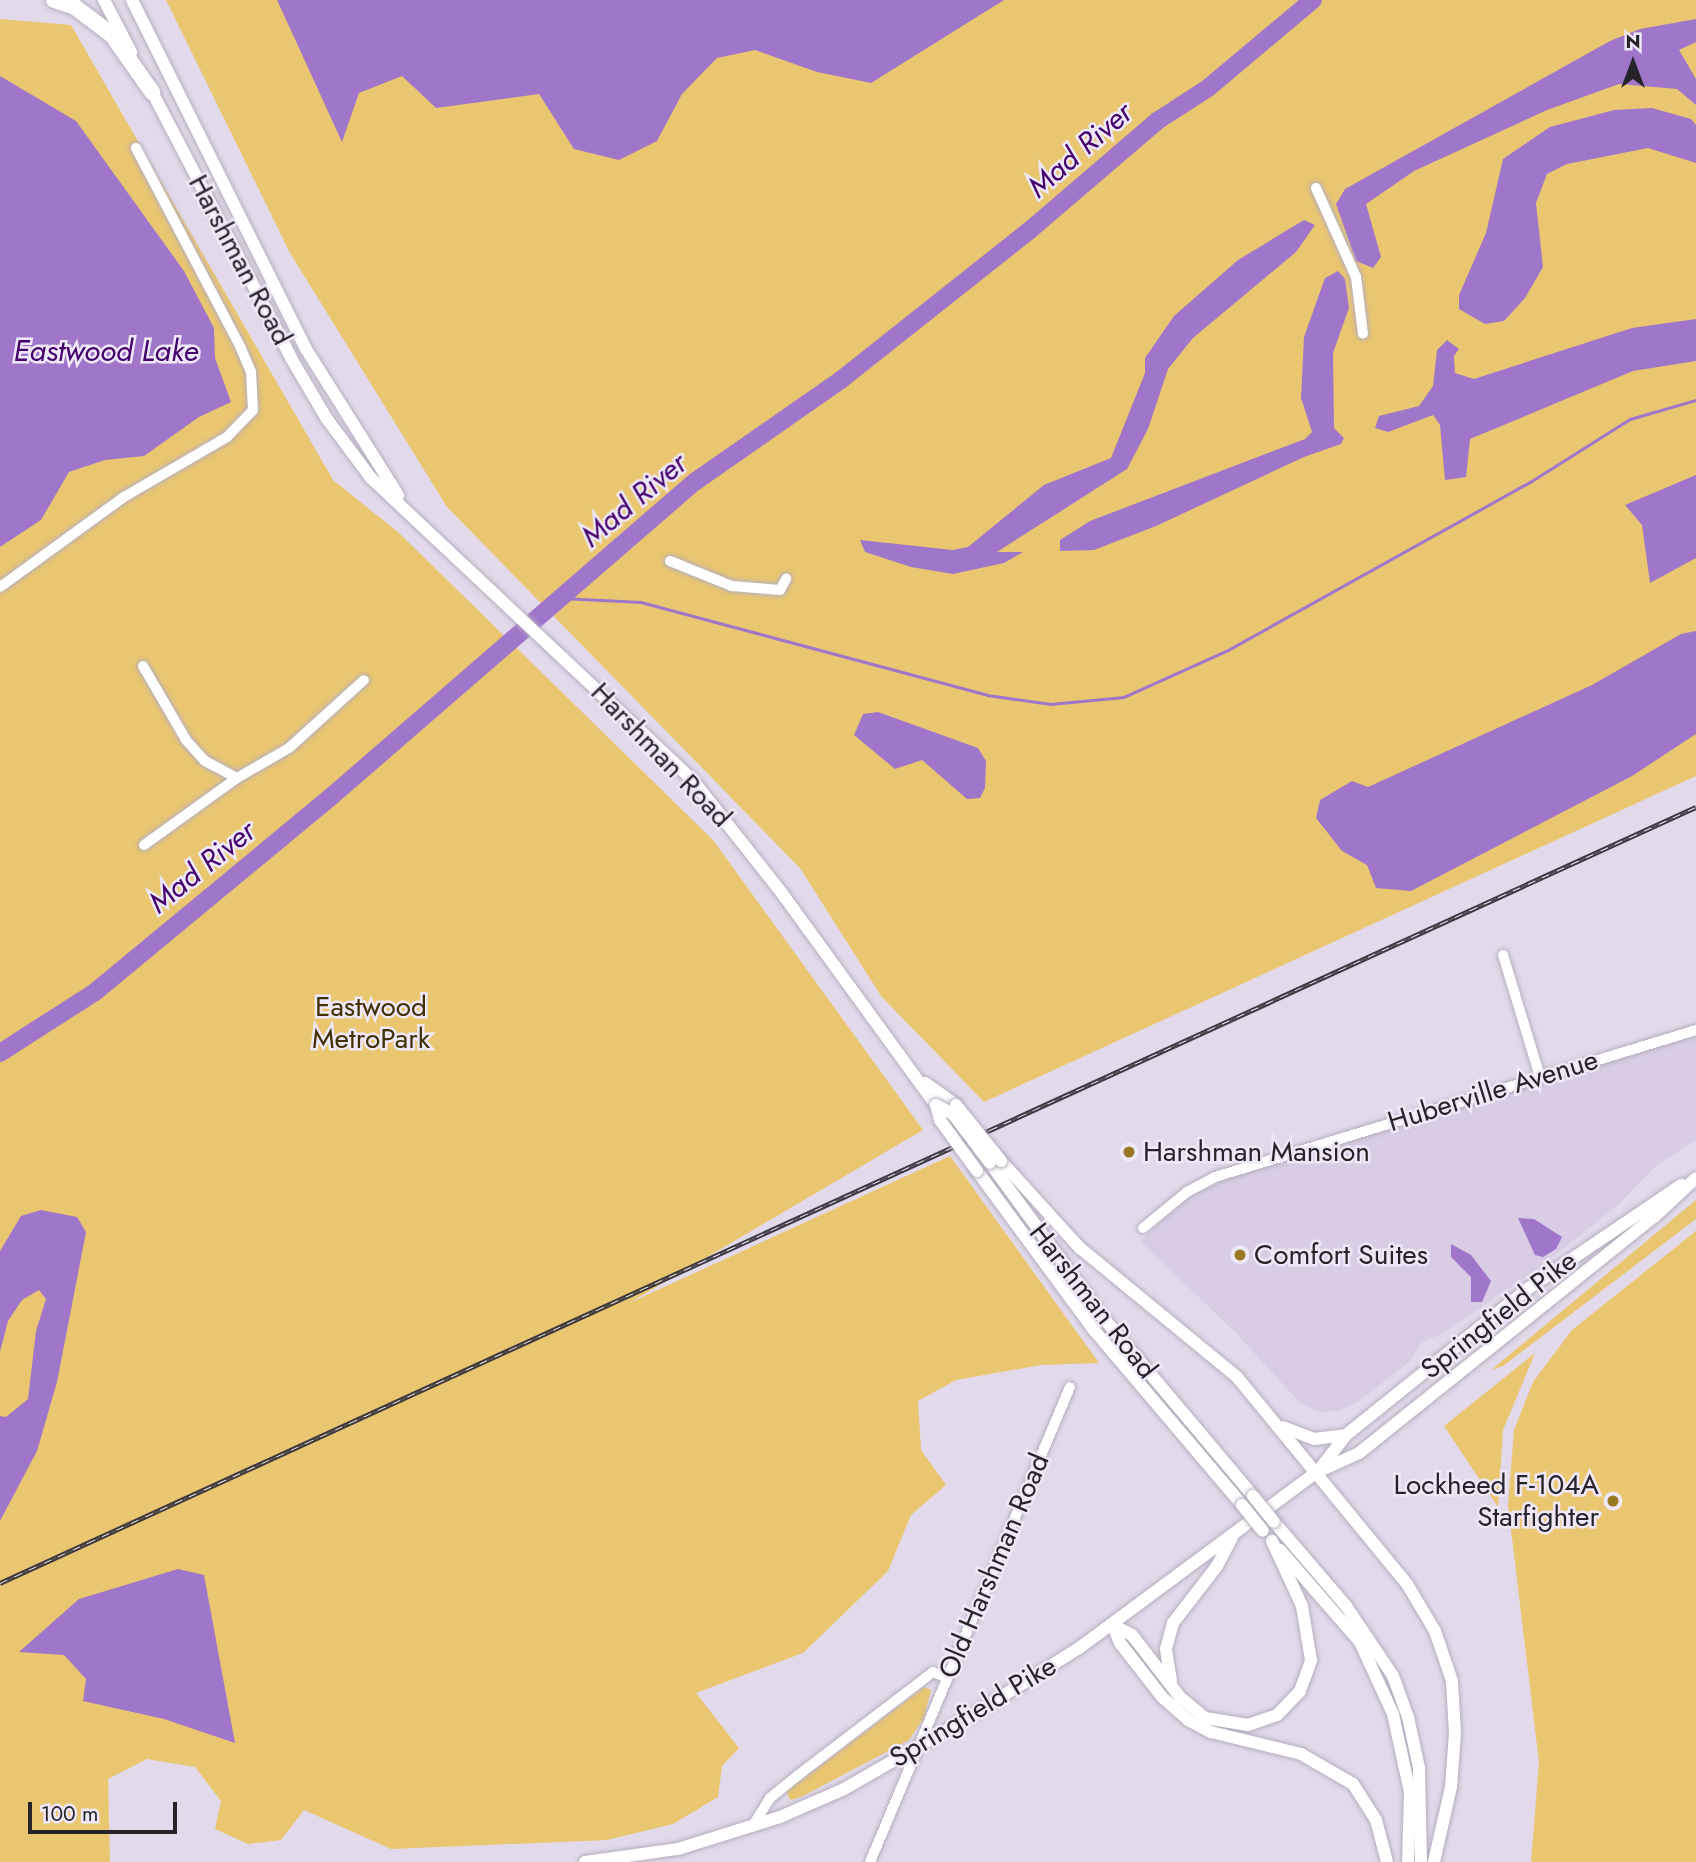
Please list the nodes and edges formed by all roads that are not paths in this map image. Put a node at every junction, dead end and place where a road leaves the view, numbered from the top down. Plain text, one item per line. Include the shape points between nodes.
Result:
1 (54, 0) edge
2 (104, 0) edge
3 (132, 0) edge
4 (152, 92) junction
5 (136, 148) dead end
6 (1316, 188) dead end
7 (1363, 334) dead end
8 (401, 502) junction
9 (670, 561) dead end
10 (786, 579) dead end
11 (0, 587) edge
12 (143, 666) dead end
13 (364, 680) dead end
14 (237, 778) junction
15 (144, 845) dead end
16 (1503, 955) dead end
17 (1696, 1030) edge
18 (915, 1076) junction
19 (1540, 1077) junction
20 (936, 1105) junction
21 (995, 1162) junction
22 (1696, 1177) edge
23 (1143, 1228) dead end
24 (1069, 1387) dead end
25 (1281, 1425) junction
26 (1346, 1435) junction
27 (1317, 1472) junction
28 (1248, 1500) junction
29 (1233, 1535) junction
30 (1268, 1536) junction
31 (1113, 1625) junction
32 (947, 1678) junction
33 (1180, 1697) junction
34 (918, 1745) junction
35 (752, 1827) junction
36 (585, 1862) edge
37 (870, 1862) edge
38 (1387, 1862) edge
39 (1408, 1862) edge
40 (1421, 1862) edge
41 (1434, 1862) edge

1 - 4 highway via 75,7 112,35
2 - 4 main road, Harshman Road
3 - 8 main road, Harshman Road via 306,349
4 - 8 main road, Harshman Road via 327,419 371,478
5 - 11 street via 241,348 251,372 253,410 227,437 124,497
6 - 7 street via 1356,277
8 - 18 main road, Harshman Road via 707,797
9 - 10 street via 732,586 780,590
12 - 14 street via 186,740 205,761
13 - 14 street via 289,748
14 - 15 street
16 - 19 street
17 - 19 street, Huberville Avenue
18 - 20 main road, Harshman Road
18 - 21 main road, bridge via 956,1105
19 - 23 street, Huberville Avenue via 1215,1177 1187,1192
20 - 21 main road, Harshman Road, bridge via 953,1114
20 - 28 main road, Harshman Road, bridge via 940,1120 1093,1329
21 - 25 main road via 1052,1222 1200,1344
21 - 28 main road, Harshman Road via 1105,1320
22 - 26 main road, Springfield Pike via 1645,1206 1529,1289
22 - 27 main road, Springfield Pike via 1654,1217 1359,1453
24 - 32 street, Old Harshman Road
25 - 26 main road via 1314,1439
25 - 27 main road
26 - 27 main road, Springfield Pike
27 - 29 main road, Springfield Pike
27 - 41 main road via 1407,1584 1435,1631 1452,1681 1451,1787
28 - 30 main road, bridge
28 - 40 main road, bridge via 1274,1522 1346,1605 1393,1676 1419,1768
29 - 31 main road, Springfield Pike
29 - 33 main road via 1217,1566 1179,1611 1168,1635 1166,1663
30 - 33 main road via 1308,1626 1311,1660 1300,1691 1276,1715 1248,1725 1217,1723
30 - 39 main road via 1360,1642 1394,1714 1410,1792
31 - 33 main road via 1132,1634
31 - 34 main road, Springfield Pike
31 - 38 main road via 1121,1643 1162,1697 1188,1720 1212,1732 1301,1754 1353,1784 1376,1820
32 - 34 street, Old Harshman Road
32 - 35 street via 933,1672 770,1798
34 - 35 main road, Springfield Pike via 844,1789
34 - 37 street, Old Harshman Road
35 - 36 main road, Springfield Pike via 678,1849

